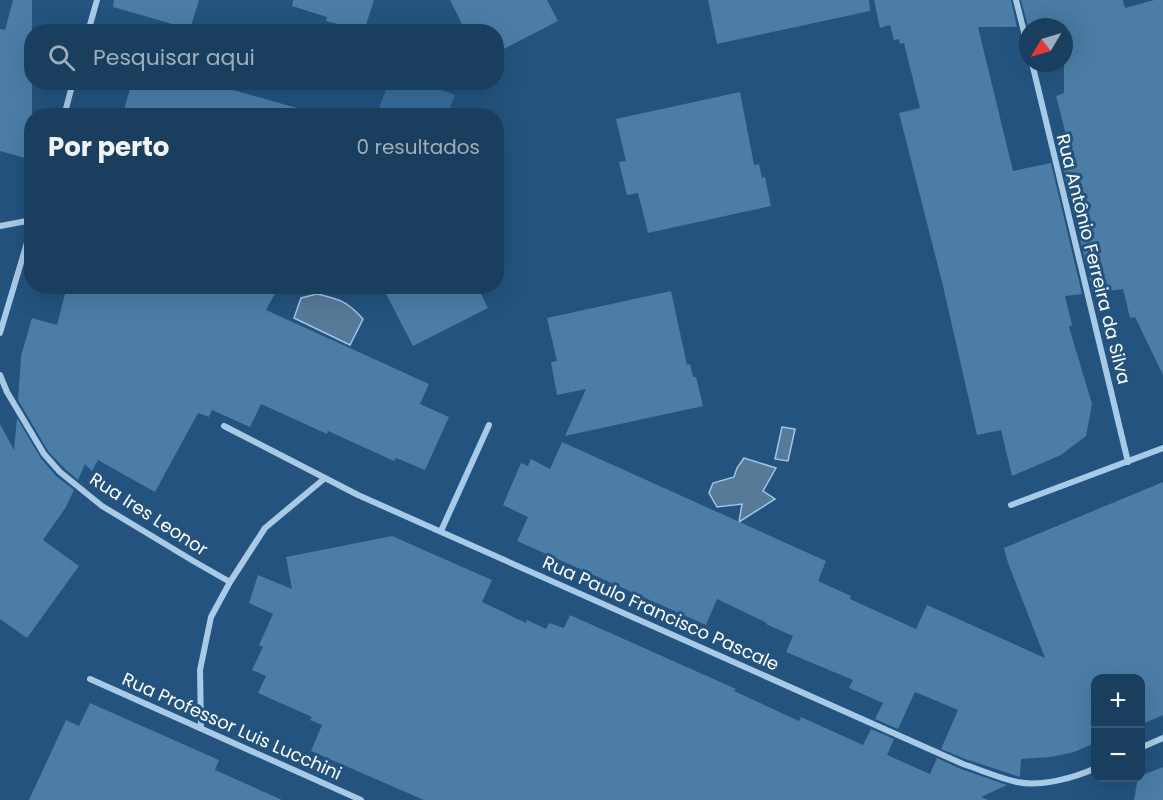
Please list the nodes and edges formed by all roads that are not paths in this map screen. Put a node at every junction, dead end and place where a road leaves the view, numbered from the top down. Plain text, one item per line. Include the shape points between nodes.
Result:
1 (97, 0) edge
2 (1016, 0) edge
3 (1020, 18) edge
4 (90, 24) edge
5 (1034, 72) edge
6 (71, 90) edge
7 (66, 108) edge
8 (24, 222) edge
9 (0, 226) edge
10 (24, 253) edge
11 (0, 333) edge
12 (0, 375) edge
13 (489, 425) dead end
14 (224, 426) dead end
15 (1163, 448) edge
16 (1128, 462) junction
17 (325, 478) junction
18 (1011, 505) dead end
19 (441, 531) junction
20 (230, 582) junction
21 (90, 678) dead end
22 (201, 728) junction
23 (1163, 738) edge
24 (1145, 746) edge
25 (1091, 770) edge
26 (361, 800) edge

1 - 4 street
2 - 3 street
5 - 16 street, Rua Antônio Ferreira da Silva
6 - 7 street
8 - 9 street
10 - 11 street
12 - 20 street, Rua Ires Leonor via 44,454 60,472 102,506
13 - 19 street
14 - 17 street, Rua Paulo Francisco Pascale
15 - 16 street
16 - 18 street
17 - 19 street, Rua Paulo Francisco Pascale
17 - 20 street via 265,528
19 - 25 street, Rua Paulo Francisco Pascale via 963,764 1019,782 1052,782
20 - 22 street via 211,617 200,669
21 - 22 street, Rua Professor Luis Lucchini
22 - 26 street, Rua Professor Luis Lucchini
23 - 24 street

